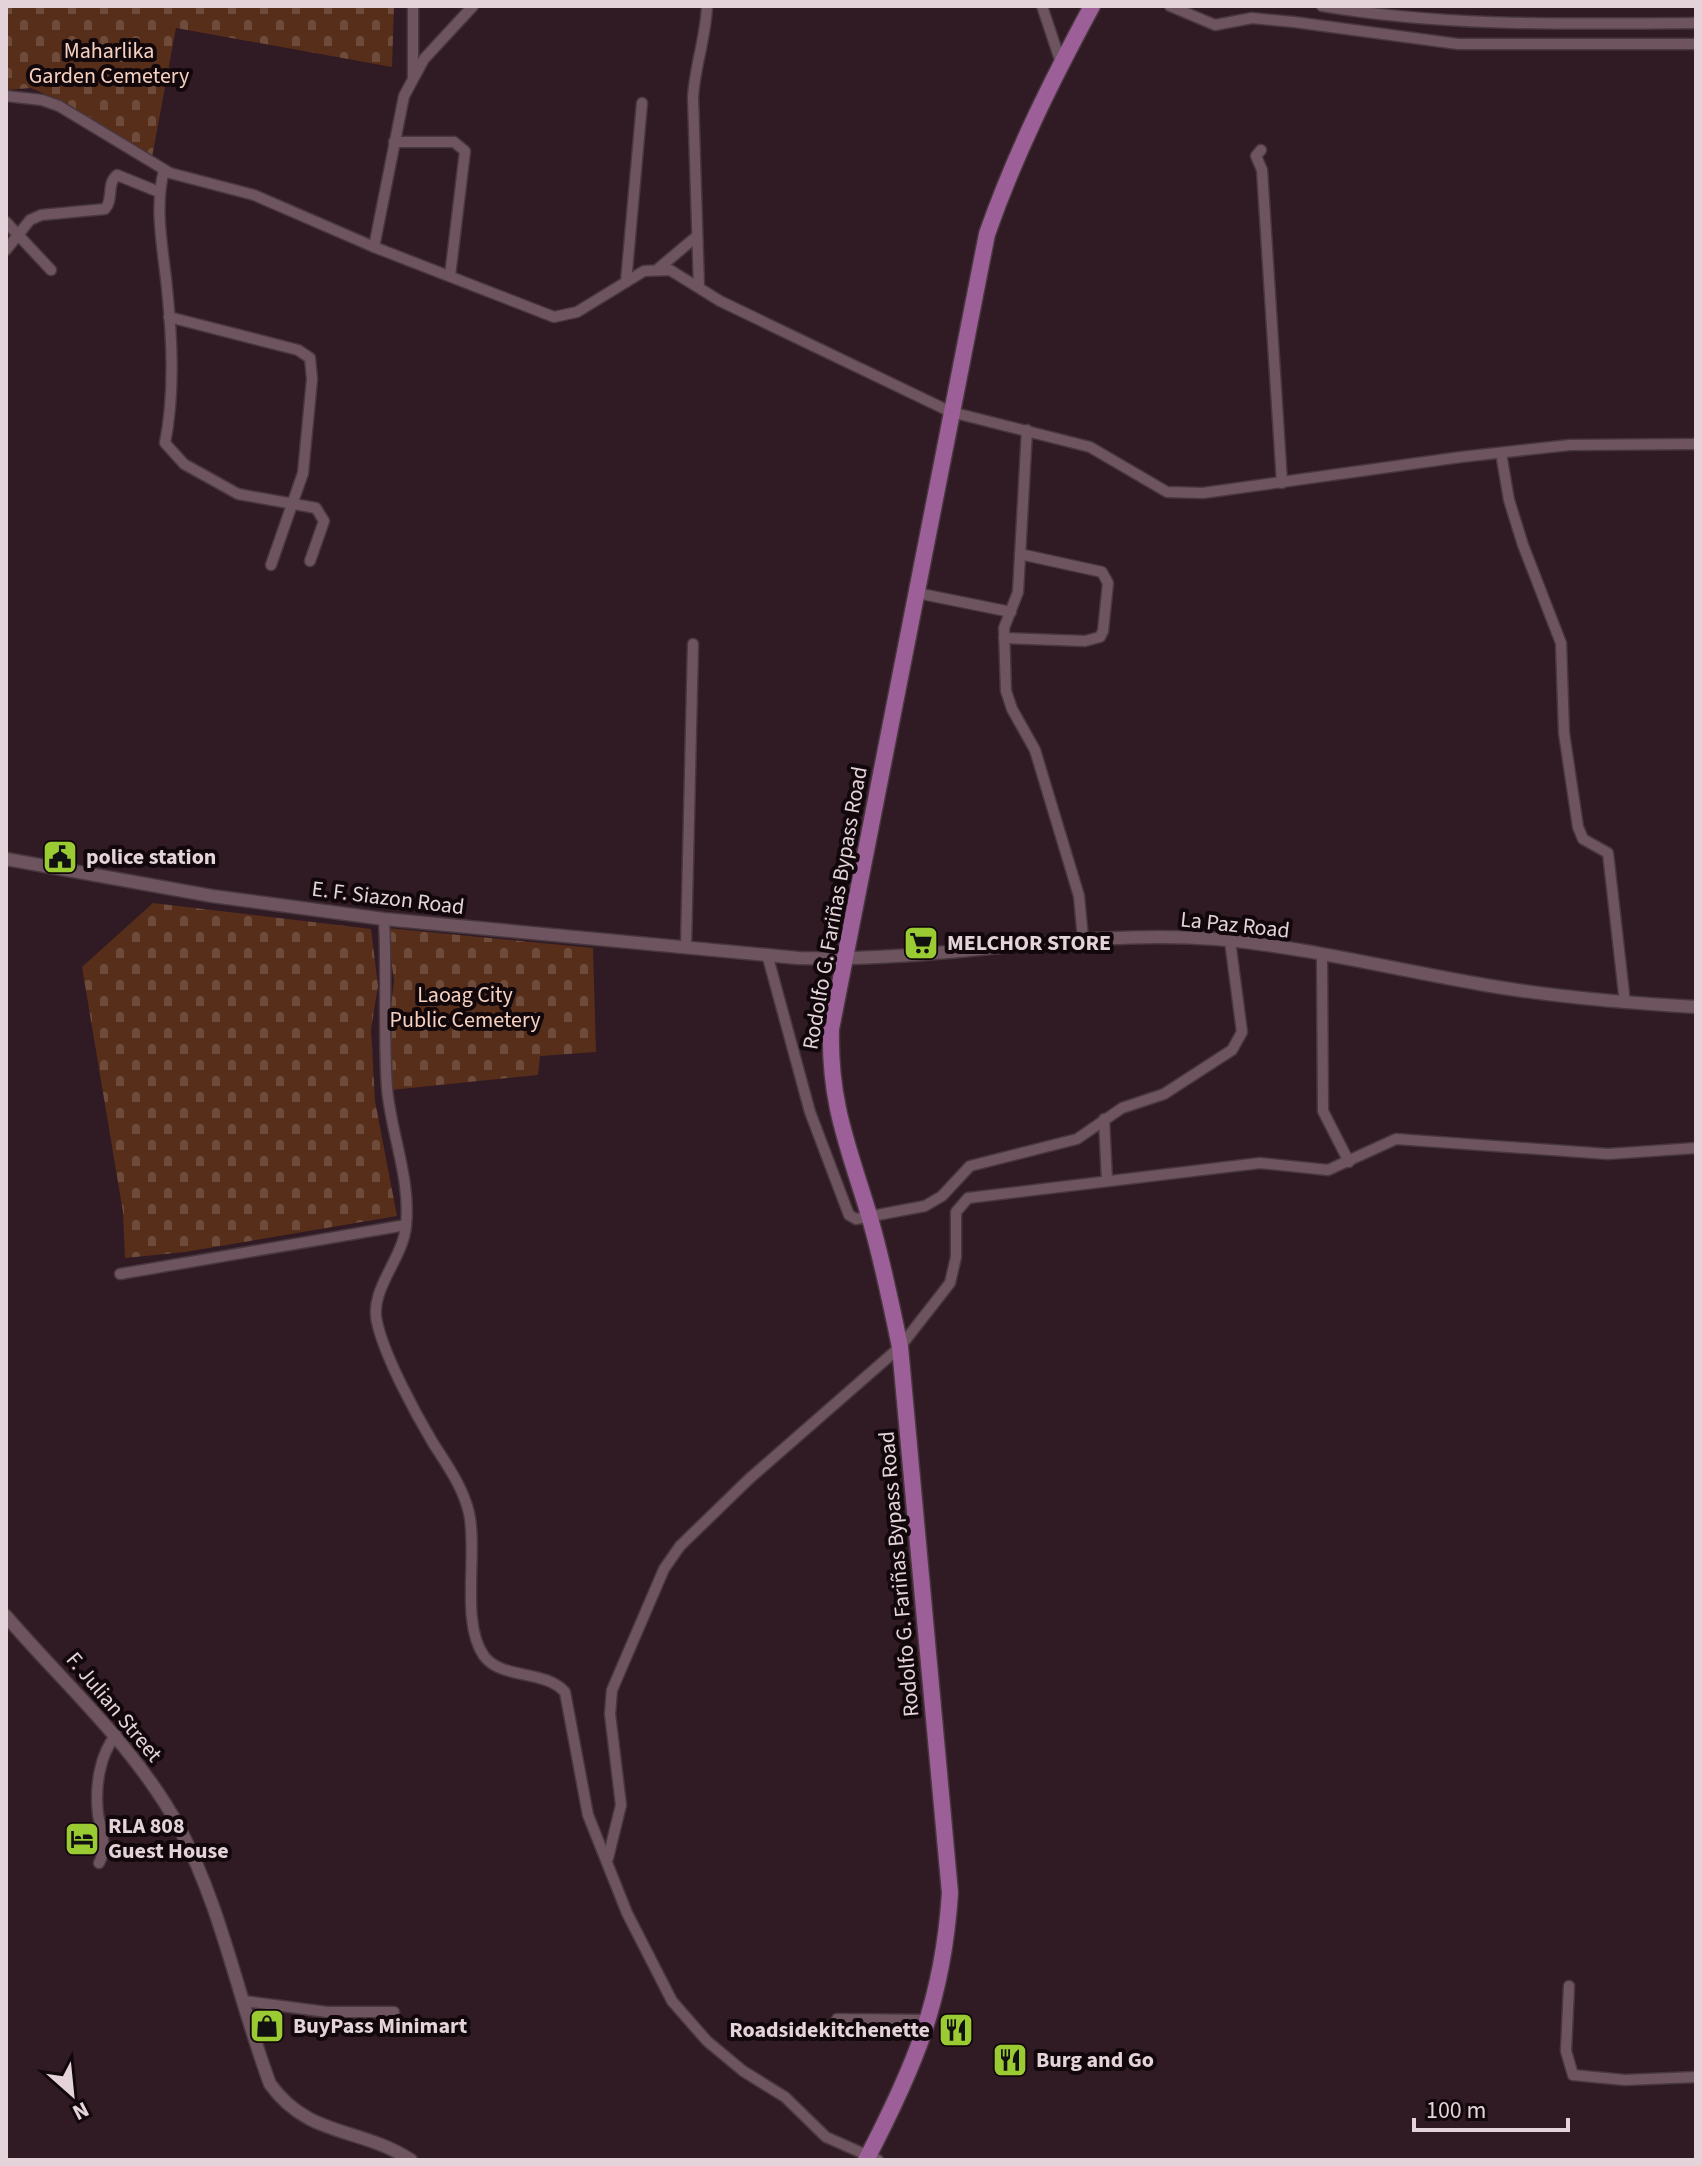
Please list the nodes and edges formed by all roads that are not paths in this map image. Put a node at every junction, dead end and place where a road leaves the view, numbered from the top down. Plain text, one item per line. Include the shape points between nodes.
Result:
1 (413, 6) edge
2 (473, 6) edge
3 (707, 6) edge
4 (1042, 6) edge
5 (1170, 6) edge
6 (1322, 6) edge
7 (1089, 11) edge
8 (1696, 23) edge
9 (1696, 44) edge
10 (1061, 63) junction
11 (413, 77) junction
12 (6, 96) edge
13 (642, 103) dead end
14 (394, 142) junction
15 (1261, 150) dead end
16 (164, 170) junction
17 (159, 192) junction
18 (6, 222) edge
19 (697, 236) junction
20 (18, 237) junction
21 (374, 247) junction
22 (6, 250) edge
23 (659, 268) junction
24 (51, 270) dead end
25 (450, 276) junction
26 (626, 282) junction
27 (699, 287) junction
28 (169, 317) junction
29 (951, 412) junction
30 (1027, 430) junction
31 (1696, 444) edge
32 (1501, 453) junction
33 (1282, 483) junction
34 (291, 501) junction
35 (1020, 554) junction
36 (310, 561) dead end
37 (271, 565) dead end
38 (917, 593) junction
39 (1011, 612) junction
40 (1004, 638) junction
41 (693, 644) dead end
42 (6, 859) edge
43 (384, 919) junction
44 (1083, 939) junction
45 (1230, 941) junction
46 (686, 947) junction
47 (767, 954) junction
48 (1322, 956) junction
49 (844, 960) junction
50 (1625, 1003) junction
51 (1696, 1007) edge
52 (1104, 1119) junction
53 (1696, 1148) edge
54 (1349, 1162) junction
55 (1107, 1180) junction
56 (869, 1215) junction
57 (406, 1225) junction
58 (120, 1274) dead end
59 (900, 1347) junction
60 (6, 1616) edge
61 (116, 1735) junction
62 (608, 1858) junction
63 (99, 1863) dead end
64 (1569, 1986) dead end
65 (244, 2001) junction
66 (394, 2012) dead end
67 (837, 2019) dead end
68 (930, 2020) junction
69 (1696, 2077) edge
70 (871, 2159) edge
71 (411, 2160) edge

1 - 11 street
2 - 11 street
3 - 19 street via 693,97
4 - 10 street
5 - 9 street via 1215,25 1252,18 1280,20 1458,44
6 - 8 street via 1446,22
7 - 10 main road, Rodolfo G. Fariñas Bypass Road
10 - 29 main road, Rodolfo G. Fariñas Bypass Road via 1013,163 987,234
11 - 14 street
12 - 16 street via 59,106
13 - 26 street
14 - 21 street
14 - 25 street via 454,142 465,151
15 - 33 street via 1256,156 1262,170
16 - 17 street
16 - 21 street via 254,195
17 - 20 street via 117,175 105,209 41,215
17 - 28 street
18 - 20 street
19 - 23 street
19 - 27 street
20 - 22 street
20 - 24 street
21 - 25 street
23 - 26 street
23 - 27 street
25 - 26 street via 560,318
27 - 29 street
28 - 34 street via 168,449 203,477 238,494
28 - 34 street via 298,350 310,358 303,473
29 - 30 street
29 - 38 main road, Rodolfo G. Fariñas Bypass Road
30 - 33 street via 1090,447 1167,492
30 - 35 street
31 - 32 street via 1570,445
32 - 33 street
32 - 50 street via 1523,545 1561,643 1564,733 1578,827 1583,839 1608,853
34 - 36 street via 316,508 324,521
34 - 37 street
35 - 39 street
35 - 40 street via 1102,572 1108,583 1103,631 1085,641
38 - 39 street
38 - 49 main road, Rodolfo G. Fariñas Bypass Road
39 - 40 street
40 - 44 street via 1008,702 1035,750 1079,896
41 - 46 street
42 - 43 street, E. F. Siazon Road via 212,896
43 - 46 street, E. F. Siazon Road
43 - 57 street via 388,1092 405,1187
44 - 45 street, La Paz Road
44 - 49 street, La Paz Road
45 - 48 street, La Paz Road
45 - 52 street via 1242,1032 1236,1046 1173,1088
46 - 47 street, E. F. Siazon Road
47 - 49 street, La Paz Road
47 - 56 street via 827,1160 849,1215
48 - 50 street, La Paz Road via 1487,986
48 - 54 street via 1323,1111
49 - 56 main road, Rodolfo G. Fariñas Bypass Road via 831,1029 830,1073
50 - 51 street, La Paz Road
52 - 55 street
52 - 56 street via 1065,1143 970,1166 925,1206
53 - 54 street via 1608,1154 1413,1138 1396,1139
54 - 55 street via 1328,1170 1260,1163
55 - 59 street via 979,1195 961,1203 950,1283
56 - 59 main road, Rodolfo G. Fariñas Bypass Road
57 - 58 street
57 - 62 street via 402,1249 379,1294 375,1315 469,1513 477,1638 491,1663 547,1679 565,1692 583,1797
59 - 62 street via 713,1512 664,1569 612,1690 621,1805
59 - 68 main road, Rodolfo G. Fariñas Bypass Road via 950,1893 946,1951
60 - 61 street, F. Julian Street
61 - 63 street via 104,1749 99,1784 105,1850
61 - 65 street, F. Julian Street via 144,1771 192,1855 216,1910
62 - 70 street via 627,1913 689,2022 743,2071 785,2097 826,2137
64 - 69 street via 1566,2051 1571,2073 1625,2080
65 - 66 street via 327,2012
65 - 71 street, F. Julian Street via 270,2084 284,2103 309,2121 367,2137
67 - 68 street
68 - 70 main road, Rodolfo G. Fariñas Bypass Road

